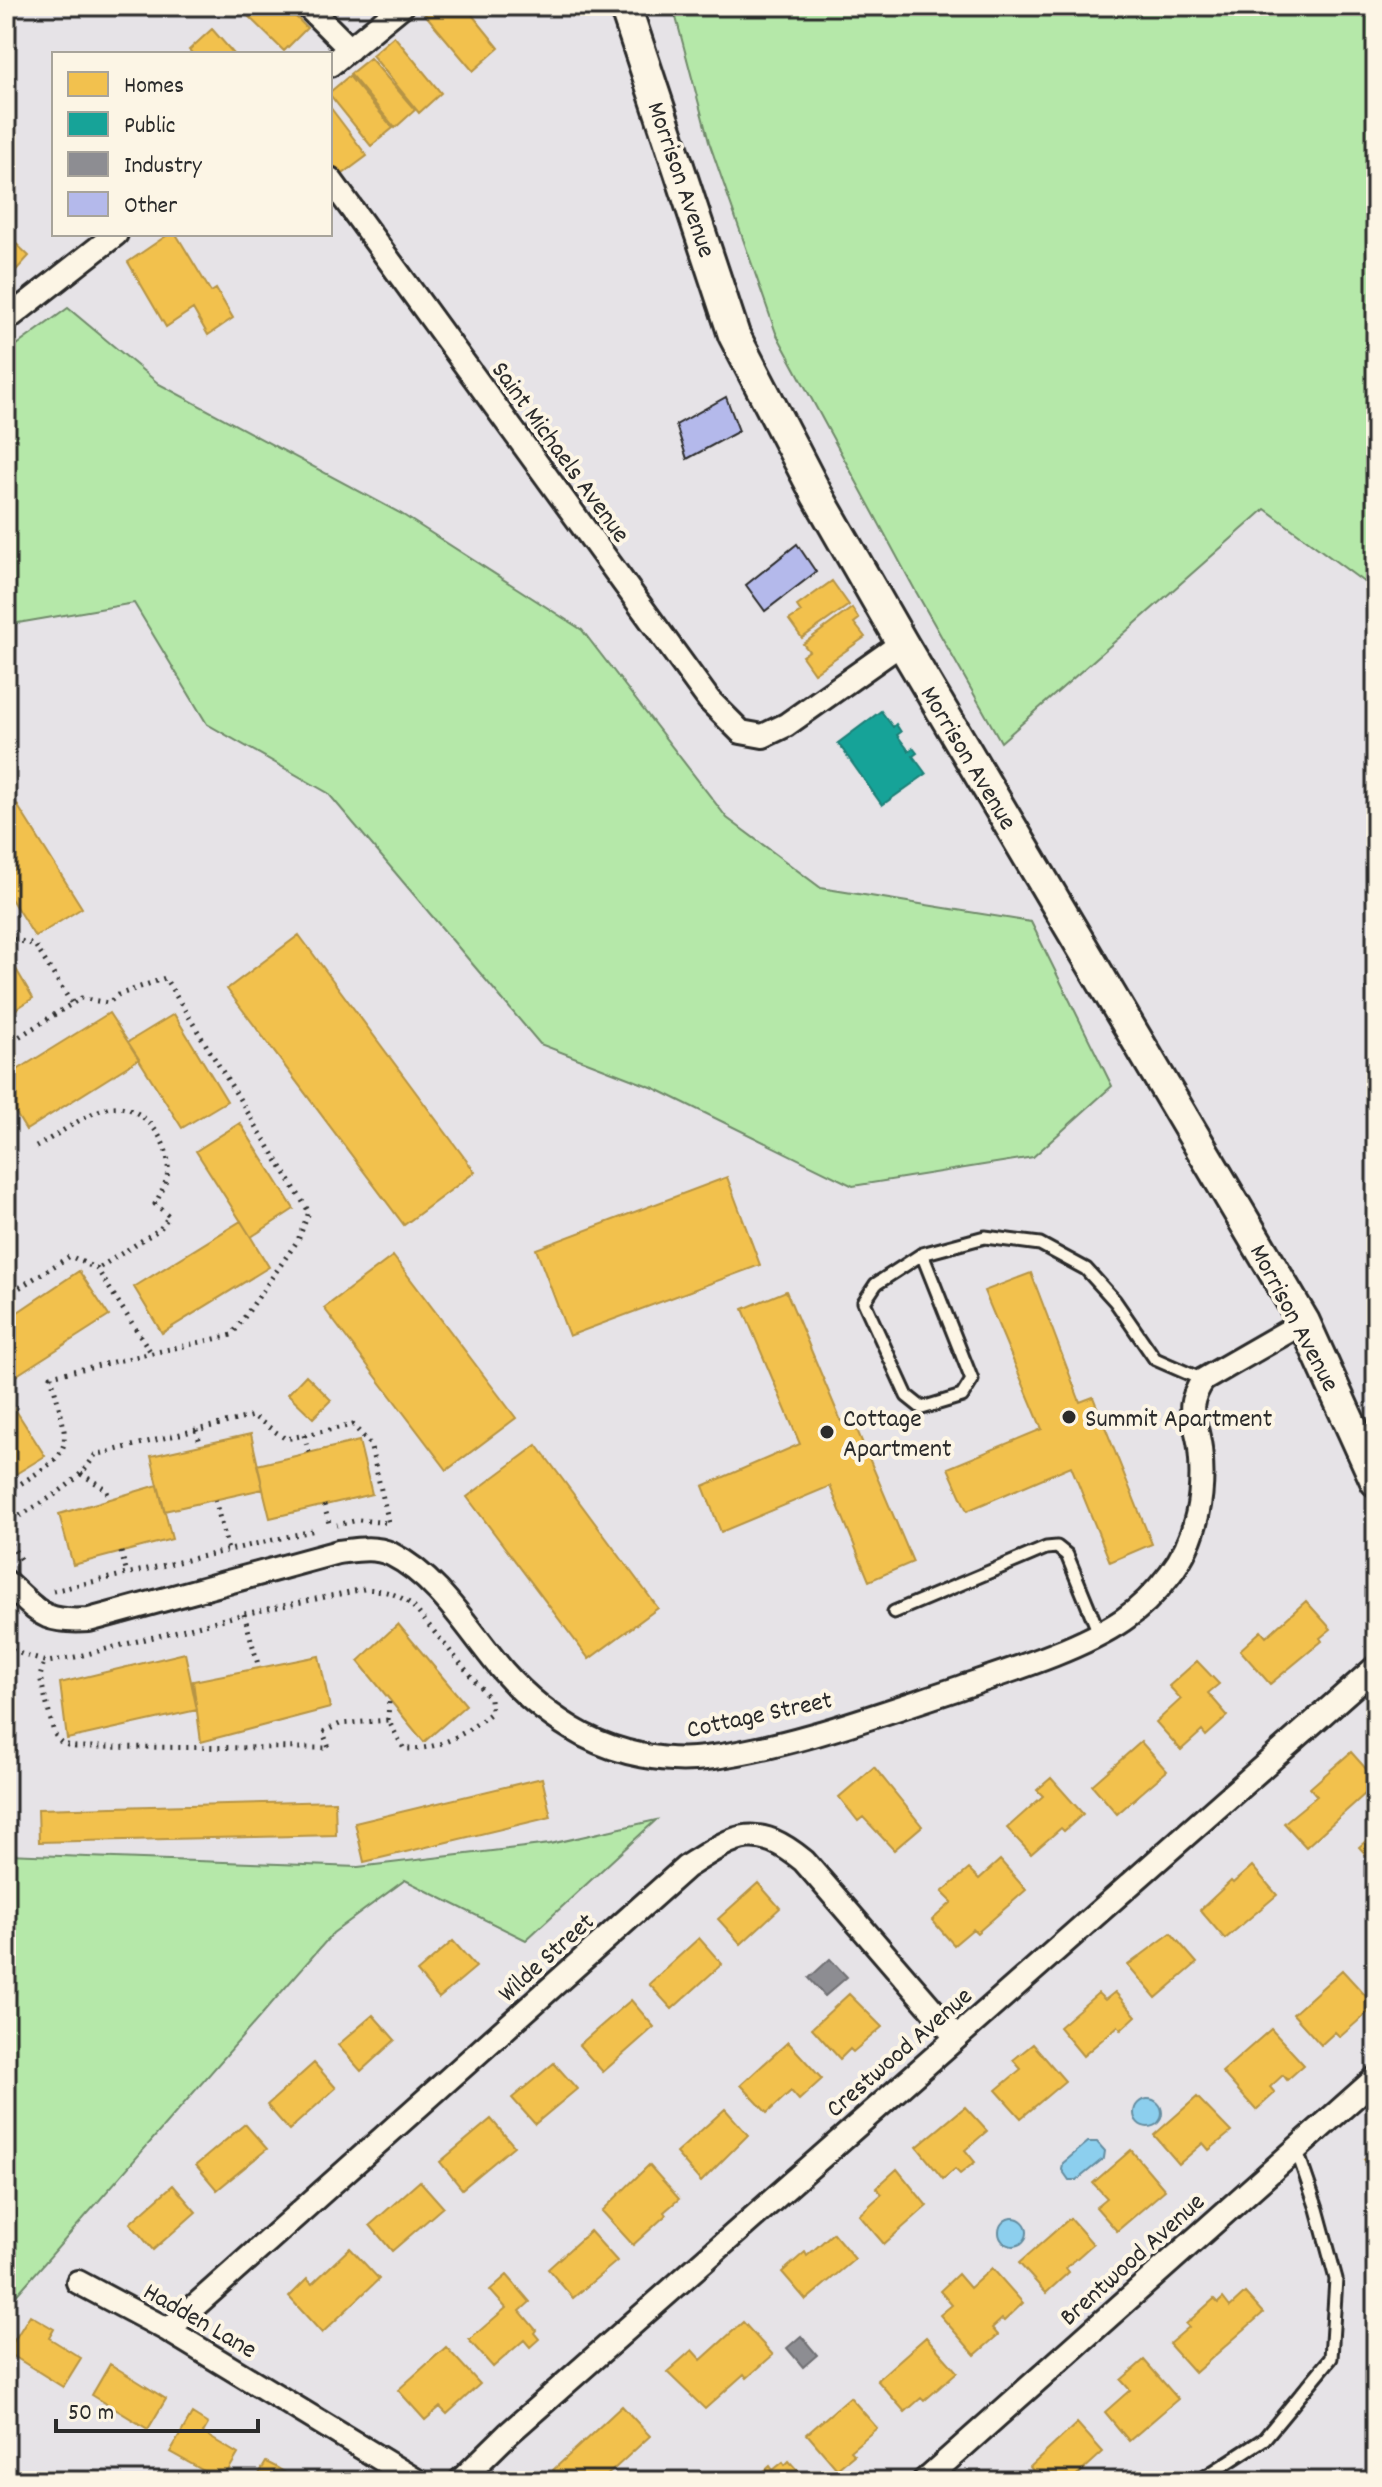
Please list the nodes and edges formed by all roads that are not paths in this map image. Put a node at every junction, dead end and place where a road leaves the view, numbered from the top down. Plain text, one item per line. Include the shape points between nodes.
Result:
1 (307, 6) edge
2 (402, 6) edge
3 (625, 6) edge
4 (350, 49) junction
5 (332, 63) edge
6 (332, 182) edge
7 (113, 236) edge
8 (6, 320) edge
9 (902, 643) junction
10 (922, 1254) junction
11 (1304, 1322) junction
12 (1203, 1380) junction
13 (1376, 1481) edge
14 (6, 1582) edge
15 (894, 1612) dead end
16 (1099, 1633) junction
17 (1376, 1667) edge
18 (956, 2037) junction
19 (1376, 2078) edge
20 (1296, 2148) junction
21 (78, 2282) dead end
22 (168, 2330) junction
23 (417, 2481) edge
24 (460, 2481) edge
25 (924, 2481) edge
26 (1199, 2481) edge

1 - 4 street
2 - 4 street
3 - 9 street, Morrison Avenue via 734,335
4 - 5 street
6 - 9 street, Saint Michaels Avenue via 709,700 741,732 763,736 786,725
7 - 8 street
9 - 11 street, Morrison Avenue
10 - 10 lane via 972,1380 962,1396 922,1408 907,1396 864,1302 876,1284
10 - 12 lane via 985,1237 1040,1244 1086,1269 1155,1359
11 - 12 street
11 - 13 street, Morrison Avenue
12 - 16 street, Cottage Street via 1191,1407 1202,1480 1199,1512 1187,1547 1153,1595
14 - 16 street, Cottage Street via 47,1618 89,1620 338,1552 372,1548 390,1553 435,1586 506,1674 543,1708 582,1734 660,1759 704,1758 766,1746 880,1714 1011,1670
15 - 16 lane via 1057,1547 1067,1555
17 - 18 street, Crestwood Avenue
18 - 22 street, Wilde Street via 804,1861 764,1836 731,1839 686,1867
18 - 24 street, Crestwood Avenue
19 - 20 street, Brentwood Avenue
20 - 25 street, Brentwood Avenue
20 - 26 lane via 1336,2279 1331,2358 1264,2439
21 - 22 street, Hadden Lane
22 - 23 street, Hadden Lane

